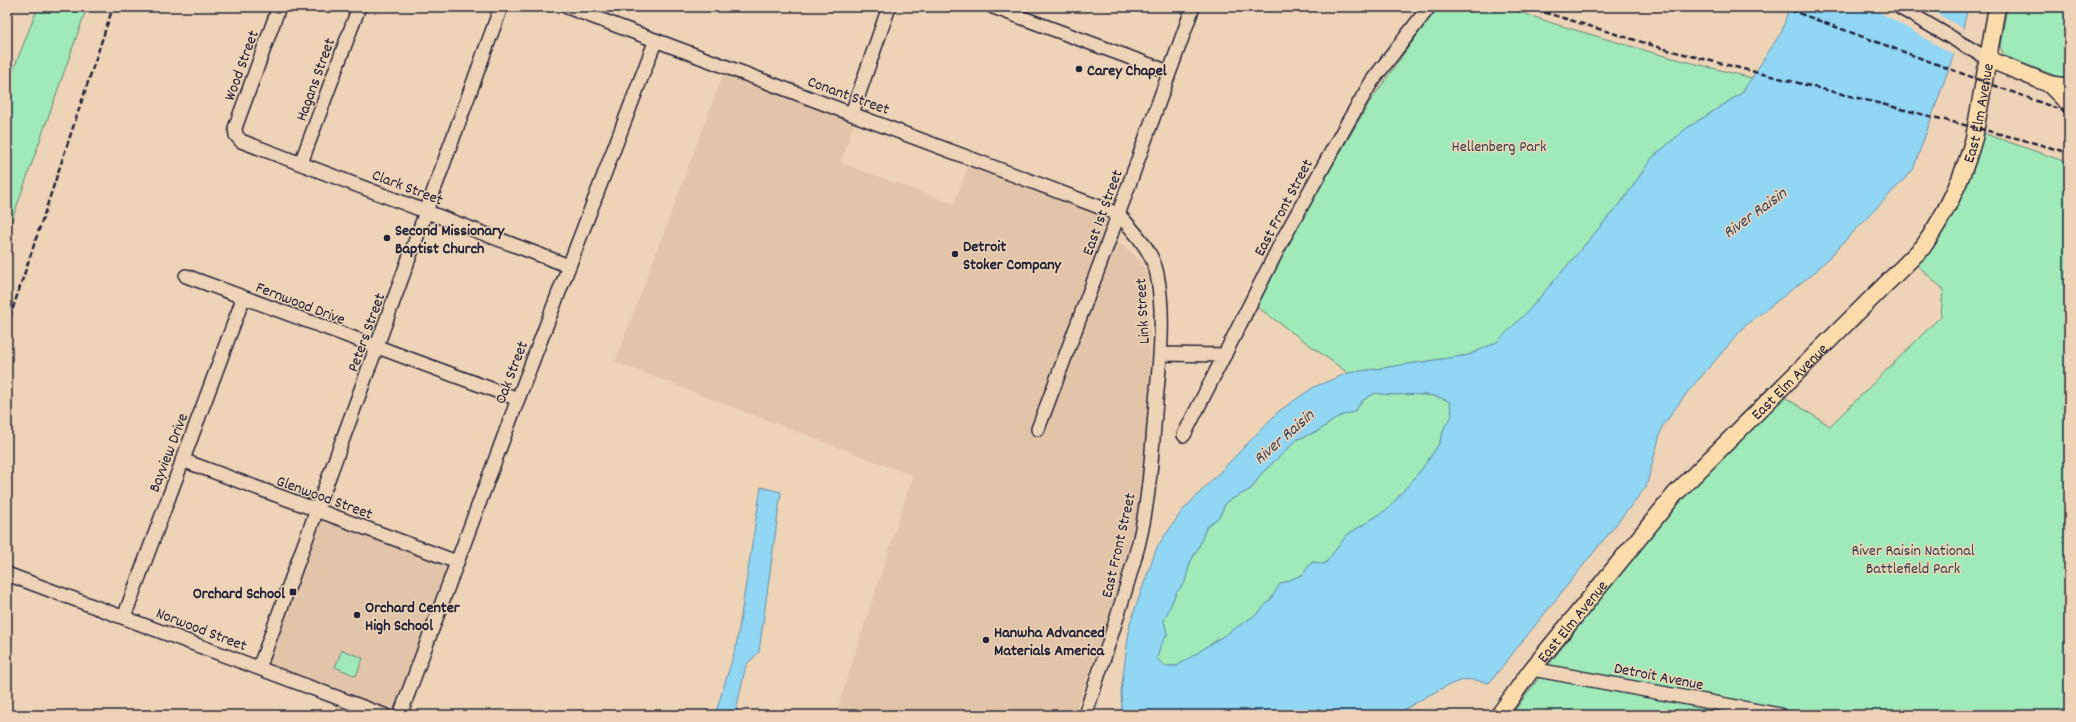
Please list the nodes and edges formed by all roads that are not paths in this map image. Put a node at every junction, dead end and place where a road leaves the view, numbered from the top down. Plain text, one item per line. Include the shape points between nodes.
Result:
1 (279, 7) edge
2 (359, 7) edge
3 (501, 7) edge
4 (567, 7) edge
5 (890, 7) edge
6 (993, 7) edge
7 (1193, 7) edge
8 (1429, 7) edge
9 (1899, 7) edge
10 (1997, 7) edge
11 (583, 10) edge
12 (655, 42) junction
13 (1988, 59) junction
14 (1169, 72) junction
15 (2049, 84) junction
16 (2069, 87) edge
17 (2069, 101) edge
18 (852, 113) junction
19 (236, 135) joint
20 (301, 163) junction
21 (428, 211) junction
22 (1118, 214) junction
23 (569, 266) junction
24 (186, 276) dead end
25 (243, 298) junction
26 (377, 349) junction
27 (1160, 354) junction
28 (1225, 355) junction
29 (518, 399) junction
30 (1038, 428) dead end
31 (1184, 435) dead end
32 (182, 460) junction
33 (317, 512) junction
34 (457, 562) junction
35 (7, 574) edge
36 (124, 617) junction
37 (259, 668) junction
38 (1532, 669) junction
39 (384, 715) edge
40 (400, 715) edge
41 (1085, 715) edge
42 (1499, 715) edge
43 (1780, 715) edge

1 - 19 street, Wood Street via 235,128
2 - 20 street, Hagans Street
3 - 21 street, Peters Street
4 - 11 street, Conant Street
5 - 18 street
6 - 14 street
7 - 14 street, East 1st Street
8 - 28 street, East Front Street via 1372,81 1362,98 1282,241
9 - 13 street
10 - 13 main road, East Elm Avenue
11 - 12 street, Conant Street
12 - 18 street, Conant Street
12 - 23 street, Oak Street
13 - 15 main road
13 - 38 main road, East Elm Avenue via 1968,159 1951,201 1923,247 1675,494
14 - 22 street, East 1st Street
15 - 16 main road
15 - 17 main road
18 - 22 street, Conant Street
19 - 20 street, Clark Street via 240,141
20 - 21 street, Clark Street
21 - 23 street, Clark Street
21 - 26 street, Peters Street
22 - 27 street, Link Street via 1150,253 1157,274
22 - 30 street, East 1st Street
23 - 29 street, Oak Street
24 - 25 street, Fernwood Drive
25 - 26 street, Fernwood Drive
25 - 32 street, Bayview Drive
26 - 29 street, Fernwood Drive
26 - 33 street, Peters Street
27 - 28 street, Link Street
27 - 41 street, East Front Street via 1148,488 1139,541
28 - 31 street, East Front Street
29 - 34 street, Oak Street
32 - 33 street, Glenwood Street
32 - 36 street, Bayview Drive
33 - 34 street, Glenwood Street
33 - 37 street, Peters Street
34 - 40 street, Oak Street
35 - 36 street, Norwood Street
36 - 37 street, Norwood Street
37 - 39 street, Norwood Street
38 - 42 main road, East Elm Avenue
38 - 43 street, Detroit Avenue

